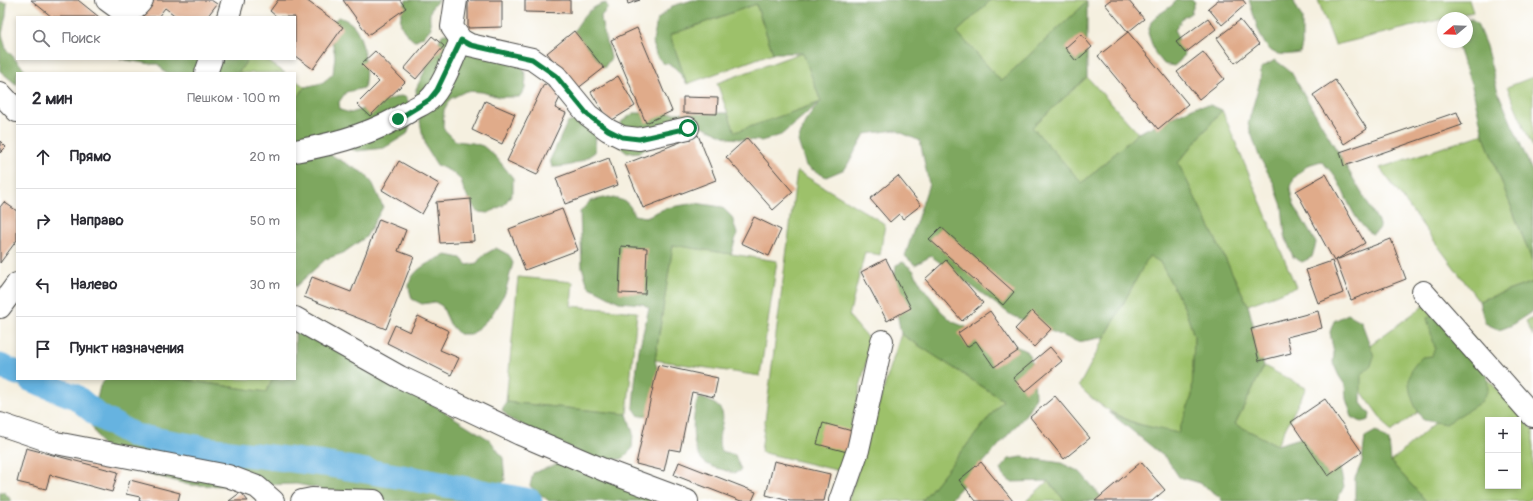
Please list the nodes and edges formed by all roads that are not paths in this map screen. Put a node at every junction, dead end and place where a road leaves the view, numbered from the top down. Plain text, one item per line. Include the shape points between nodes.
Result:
1 (107, 0) edge
2 (142, 0) edge
3 (233, 0) edge
4 (456, 0) edge
5 (228, 16) edge
6 (461, 40) junction
7 (211, 60) edge
8 (206, 72) edge
9 (0, 93) edge
10 (16, 110) edge
11 (688, 128) dead end
12 (296, 151) edge
13 (16, 285) edge
14 (1423, 292) dead end
15 (0, 307) edge
16 (296, 319) edge
17 (882, 341) dead end
18 (1533, 416) edge
19 (0, 424) edge
20 (273, 501) edge
21 (302, 501) edge
22 (374, 501) edge
23 (687, 501) edge
24 (840, 501) edge

1 - 2 street via 122,11 131,10
3 - 5 street
4 - 6 street via 452,27
6 - 11 street via 470,45 532,59 556,76 588,115 622,137 639,139
6 - 12 street via 437,90 429,100 398,119 361,135
7 - 8 street
9 - 10 street
13 - 15 street
14 - 18 street
16 - 23 street via 400,377 520,434 604,470
17 - 24 street via 858,450
19 - 20 street via 56,443 228,476 257,487
21 - 22 street

